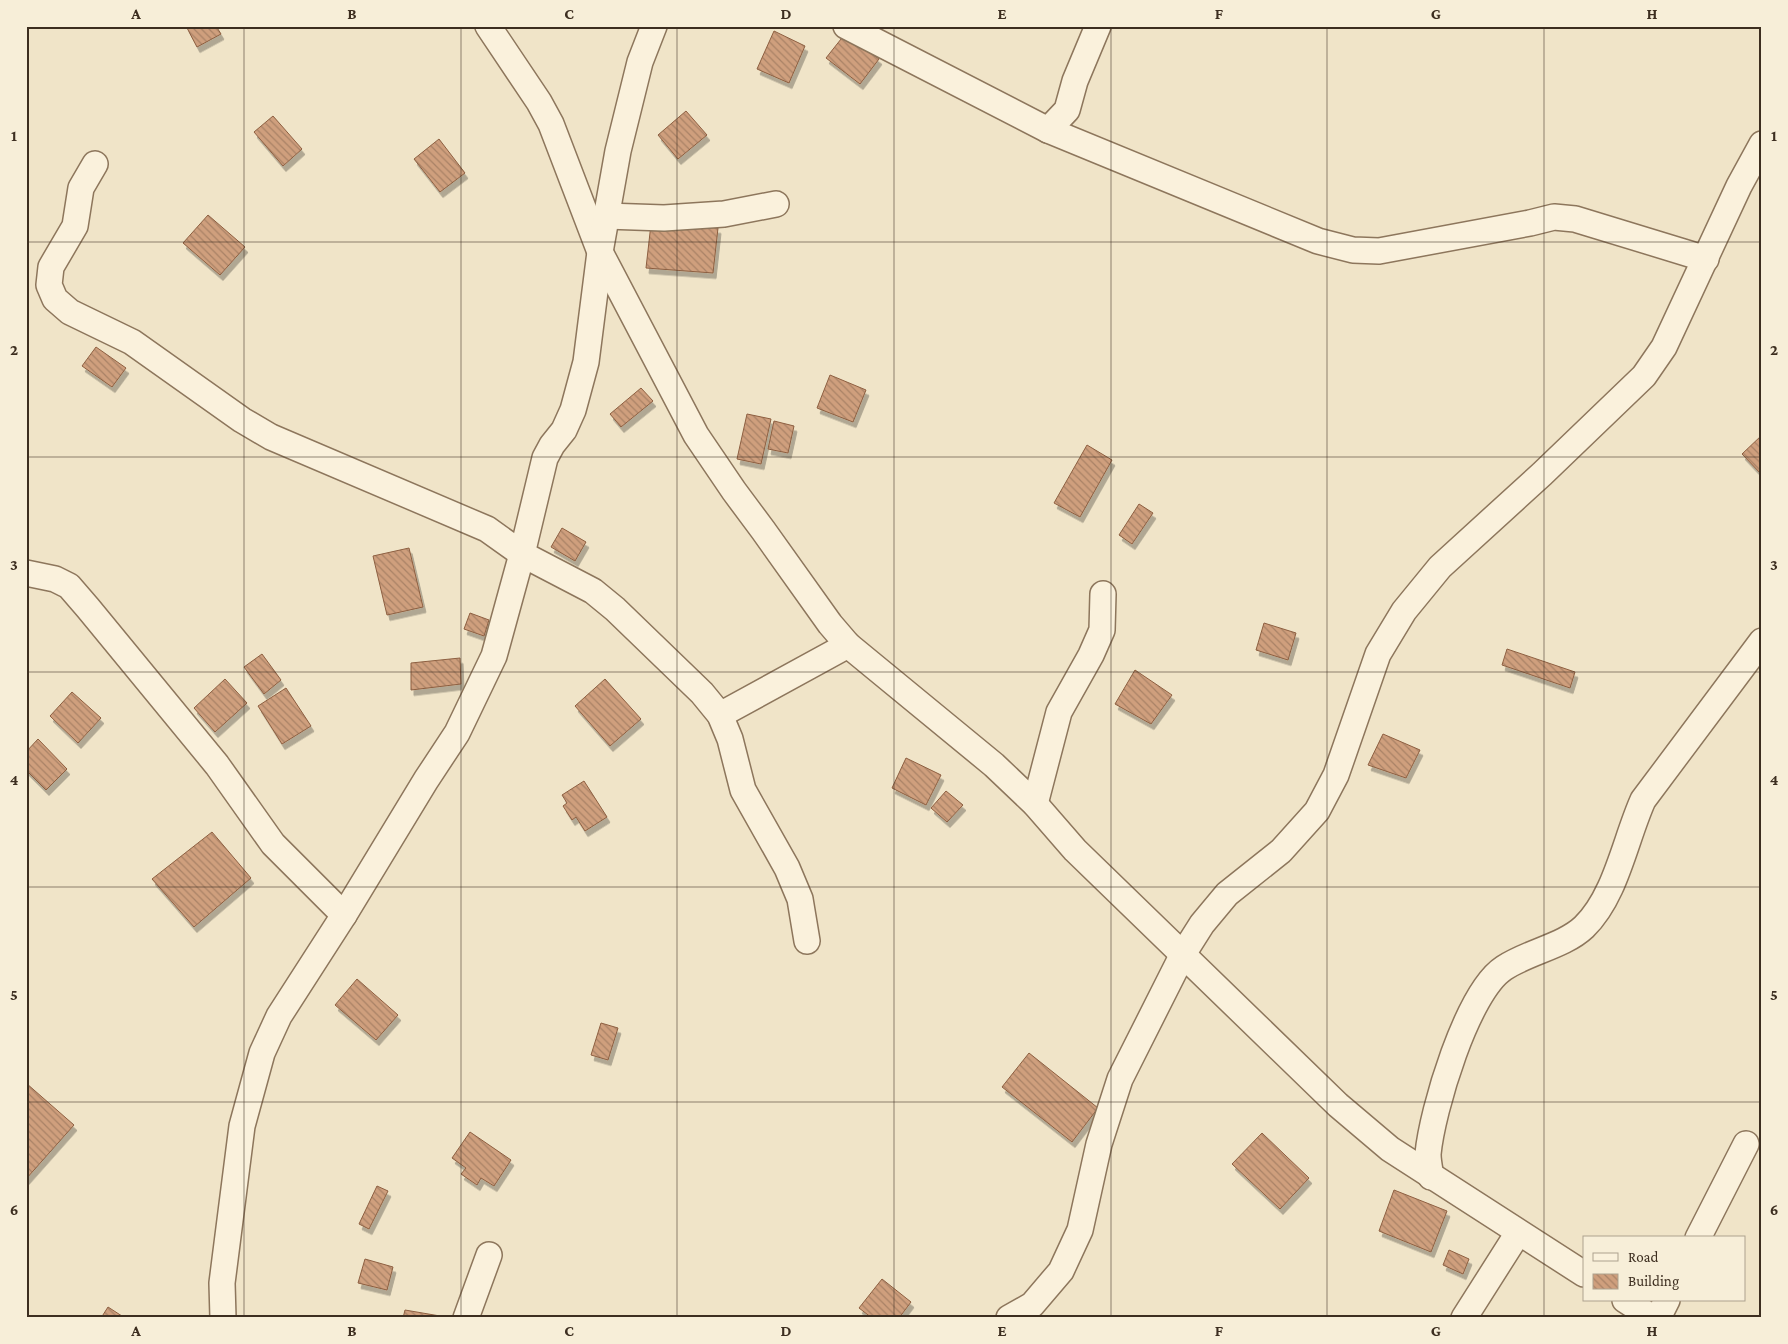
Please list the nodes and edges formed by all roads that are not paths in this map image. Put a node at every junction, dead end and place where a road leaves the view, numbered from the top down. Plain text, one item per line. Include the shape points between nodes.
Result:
1 (488, 26) edge
2 (654, 26) edge
3 (846, 26) edge
4 (1098, 26) edge
5 (1048, 130) junction
6 (1762, 144) edge
7 (95, 164) dead end
8 (776, 204) dead end
9 (606, 216) junction
10 (600, 252) junction
11 (1706, 259) junction
12 (522, 554) junction
13 (26, 574) edge
14 (1102, 594) dead end
15 (1762, 641) edge
16 (848, 645) junction
17 (720, 715) junction
18 (1035, 804) junction
19 (344, 916) junction
20 (807, 941) dead end
21 (1183, 954) junction
22 (1746, 1144) dead end
23 (1431, 1177) junction
24 (1518, 1233) junction
25 (1699, 1236) edge
26 (489, 1255) dead end
27 (1583, 1273) edge
28 (1628, 1302) edge
29 (1666, 1302) edge
30 (223, 1318) edge
31 (466, 1318) edge
32 (1009, 1318) edge
33 (1464, 1318) edge
34 (1653, 1318) edge
35 (1658, 1318) edge

1 - 10 street via 551,124
2 - 9 street via 640,62
3 - 5 street
4 - 5 street via 1075,81 1067,110
5 - 11 street via 1318,241 1353,250 1379,251 1554,217 1575,219
6 - 11 street
7 - 12 street via 81,188 75,226 51,267 50,285 55,299 70,312 132,342 271,437 487,529
8 - 9 street via 724,214 664,218
9 - 10 street
10 - 12 street via 586,362 574,410 545,458
10 - 16 street via 696,435
11 - 21 street via 1664,347 1644,376 1440,567 1404,611 1378,654 1336,775 1317,811 1281,851 1227,894
12 - 17 street via 593,591 702,693
12 - 19 street via 494,656 457,734
13 - 19 street via 56,579 69,586 216,765 273,844
14 - 18 street via 1102,630 1059,712
15 - 23 street via 1643,800 1612,883 1584,927 1559,943 1502,969 1484,988 1465,1024 1438,1100 1428,1157
16 - 17 street
16 - 18 street via 994,765
17 - 20 street via 730,739 743,790 787,868 800,900
18 - 21 street via 1075,850
19 - 30 street via 279,1016 262,1053 242,1126 222,1283
21 - 23 street via 1338,1105 1390,1150
21 - 32 street via 1120,1079 1099,1144 1080,1230 1061,1271 1032,1305
22 - 25 street
23 - 24 street
24 - 27 street
24 - 33 street
26 - 31 street
28 - 34 street
29 - 35 street

